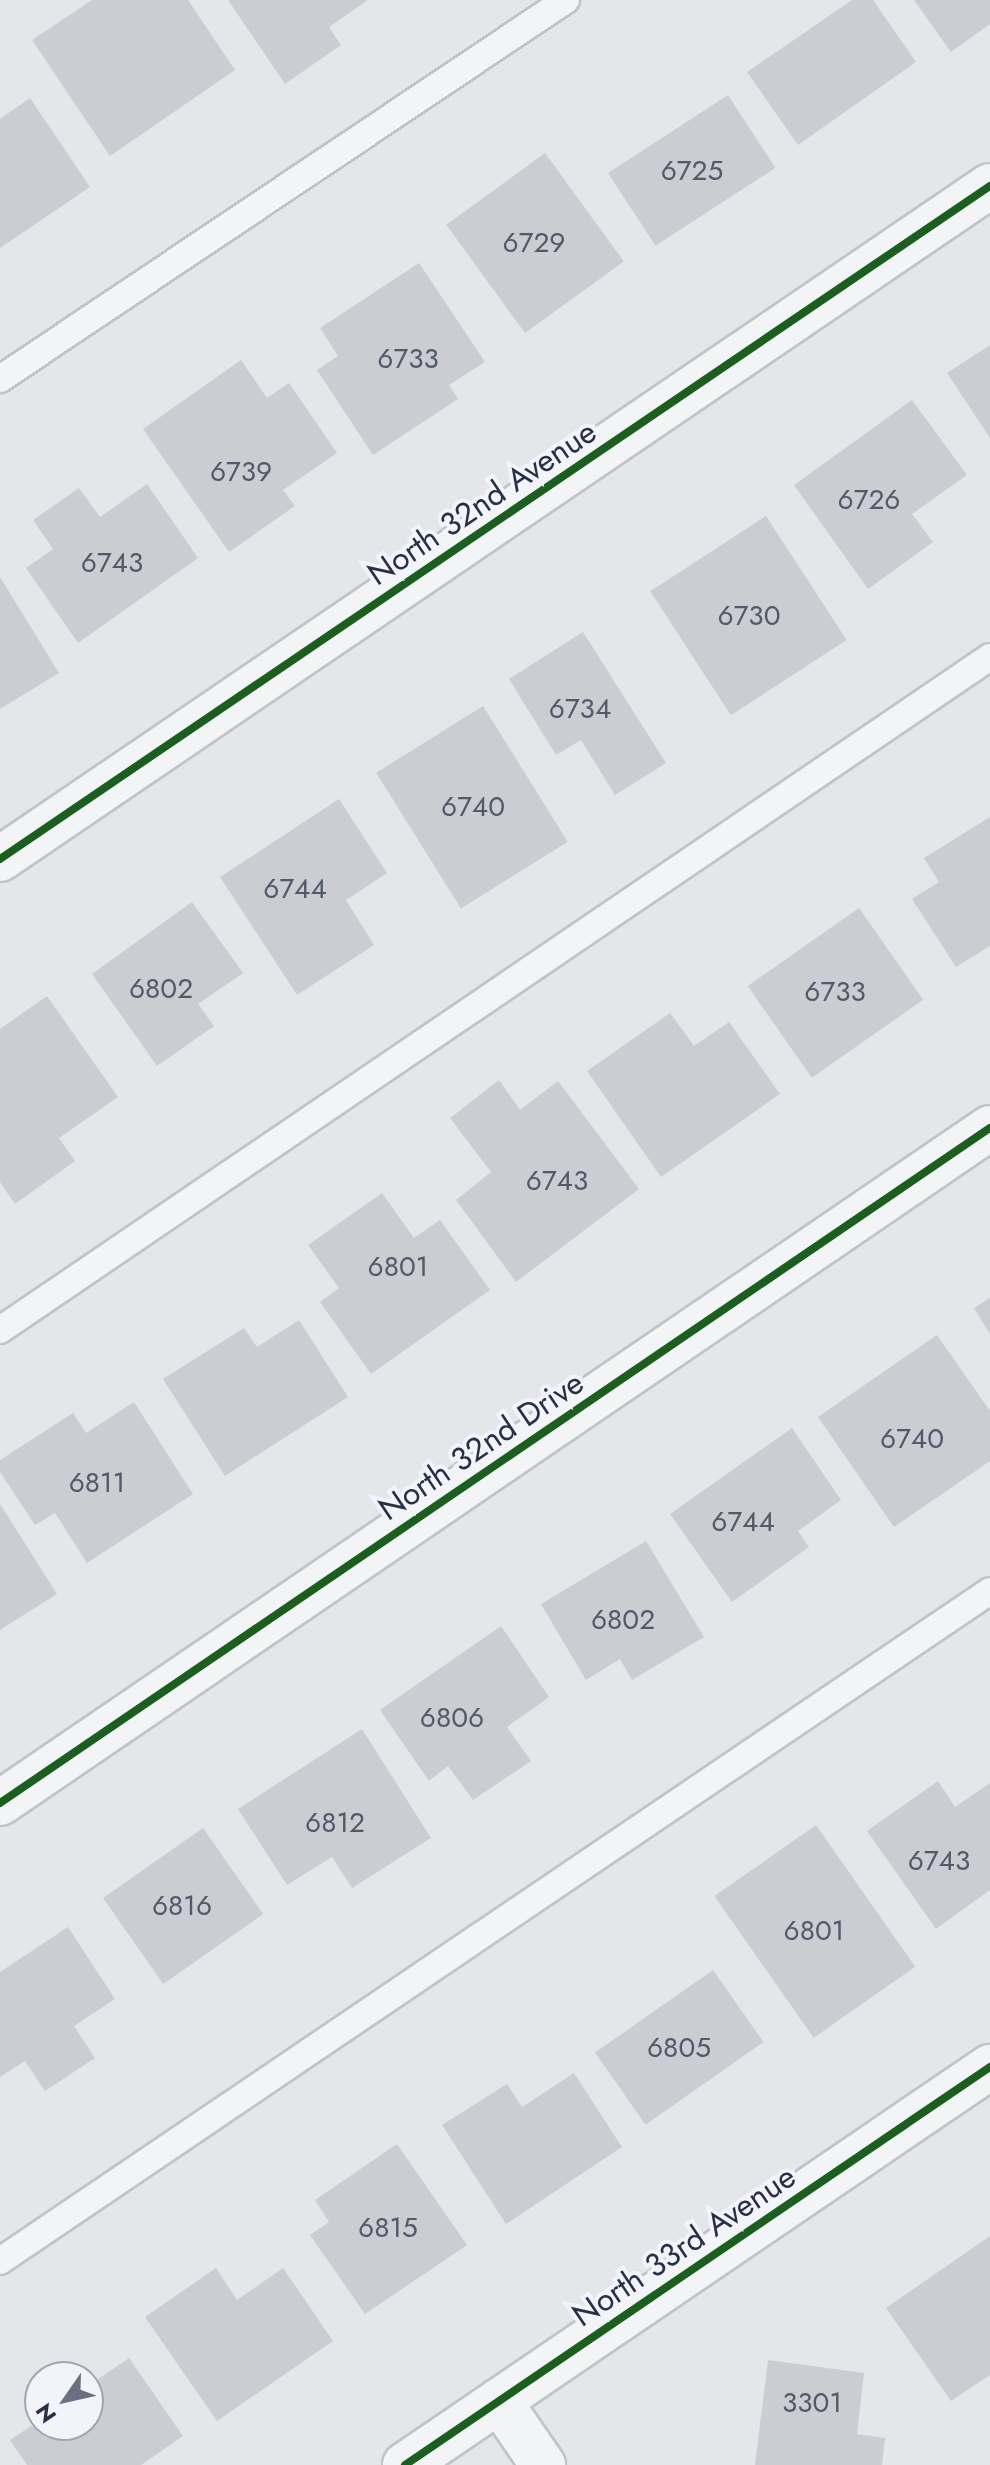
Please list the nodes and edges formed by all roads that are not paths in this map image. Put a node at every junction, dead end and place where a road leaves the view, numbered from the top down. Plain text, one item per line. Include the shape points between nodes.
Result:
1 (566, 0) edge
2 (990, 186) edge
3 (0, 379) edge
4 (990, 657) edge
5 (0, 859) edge
6 (990, 1128) edge
7 (0, 1330) edge
8 (990, 1591) edge
9 (0, 1803) edge
10 (990, 2067) edge
11 (0, 2261) edge
12 (499, 2401) junction
13 (405, 2465) edge
14 (543, 2465) edge

1 - 3 lane
2 - 5 street, North 32nd Avenue
4 - 7 lane
6 - 9 street, North 32nd Drive
8 - 11 lane
10 - 12 street, North 33rd Avenue
12 - 13 street, North 33rd Avenue
12 - 14 street

